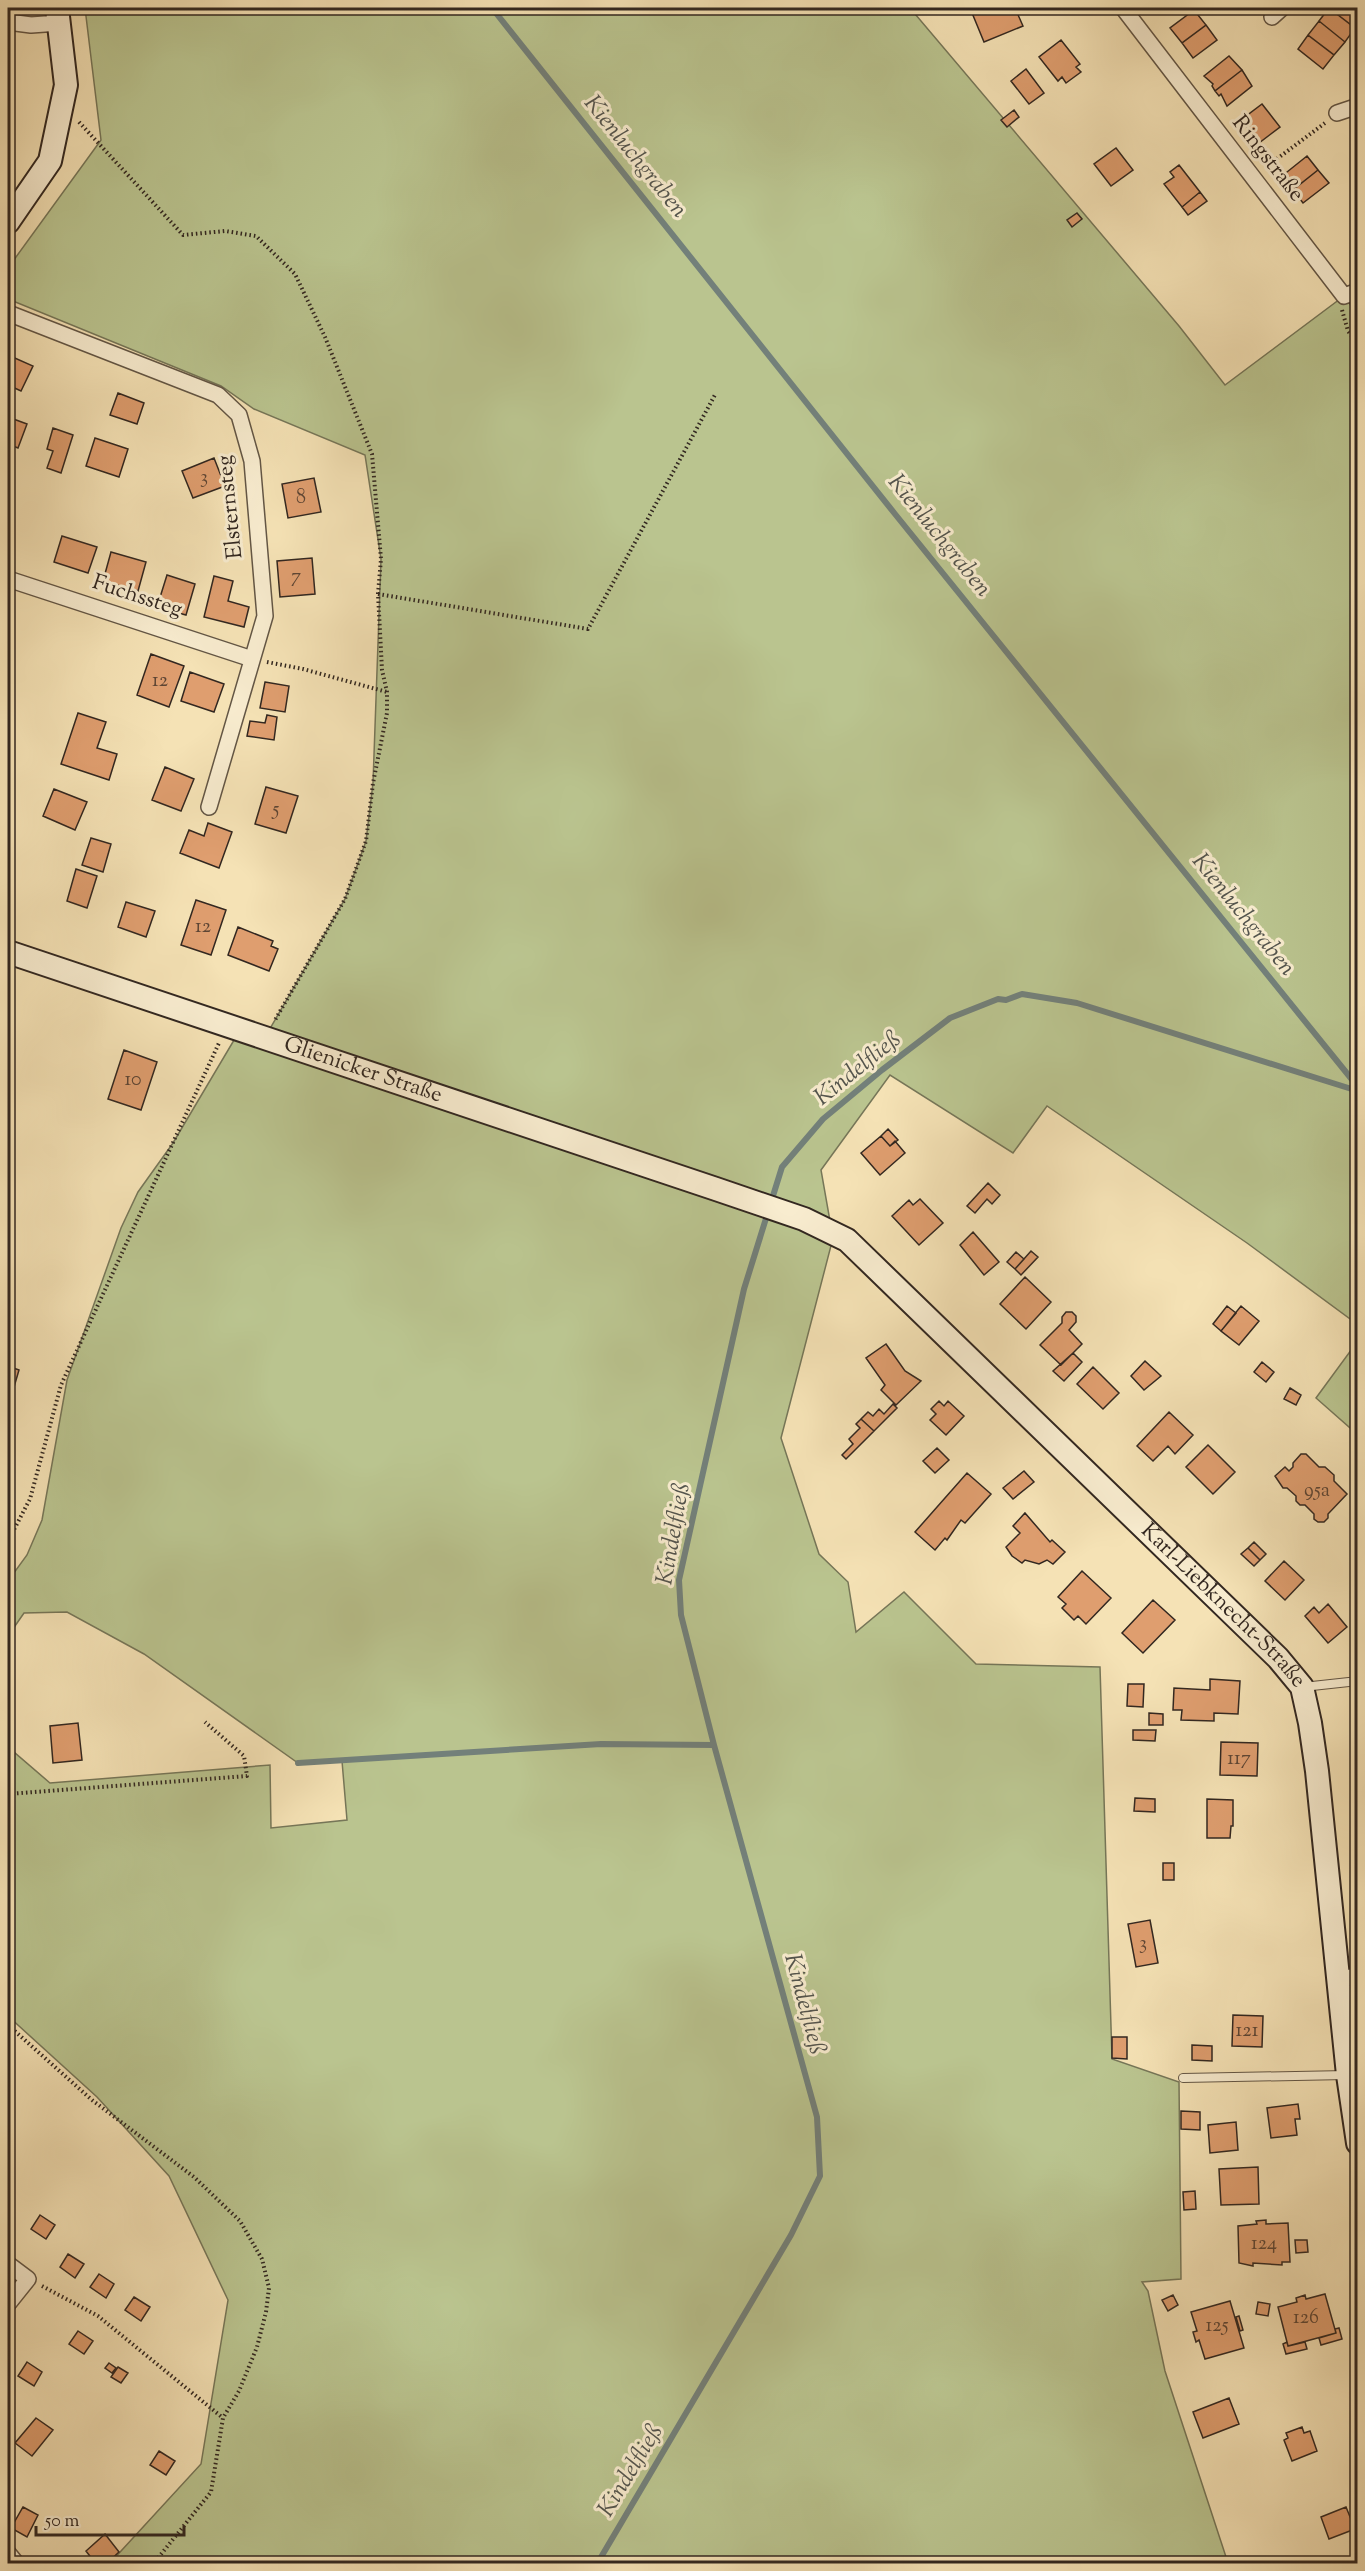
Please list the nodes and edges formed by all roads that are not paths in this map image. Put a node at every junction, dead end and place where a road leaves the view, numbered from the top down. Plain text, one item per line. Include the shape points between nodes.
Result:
1 (1123, 8) edge
2 (58, 15) edge
3 (8, 22) edge
4 (1358, 106) edge
5 (1337, 113) road end
6 (8, 222) edge
7 (1351, 294) edge
8 (8, 313) edge
9 (8, 579) edge
10 (252, 659) junction
11 (209, 807) dead end
12 (8, 952) edge
13 (804, 1220) joint
14 (1358, 1681) edge
15 (1302, 1688) junction
16 (1348, 1977) edge
17 (1348, 2075) junction
18 (1183, 2078) dead end
19 (1358, 2143) edge
20 (8, 2264) edge
21 (8, 2304) edge
22 (8, 2553) edge
23 (17, 2564) edge

1 - 7 street, Ringstraße via 1252,178
2 - 3 street via 31,25
2 - 6 street via 66,85 50,161
4 - 5 street
8 - 10 street, Elsternsteg via 218,395 239,415 252,461 265,616
9 - 10 street, Fuchssteg
10 - 11 street, Elsternsteg
12 - 13 street, Glienicker Straße
13 - 15 street, Karl-Liebknecht-Straße via 847,1240 1278,1658
14 - 15 lane
15 - 16 street, Karl-Liebknecht-Straße
16 - 17 street, Karl-Liebknecht-Straße
17 - 18 lane
17 - 19 street, Karl-Liebknecht-Straße
20 - 21 street via 28,2279
22 - 23 street

